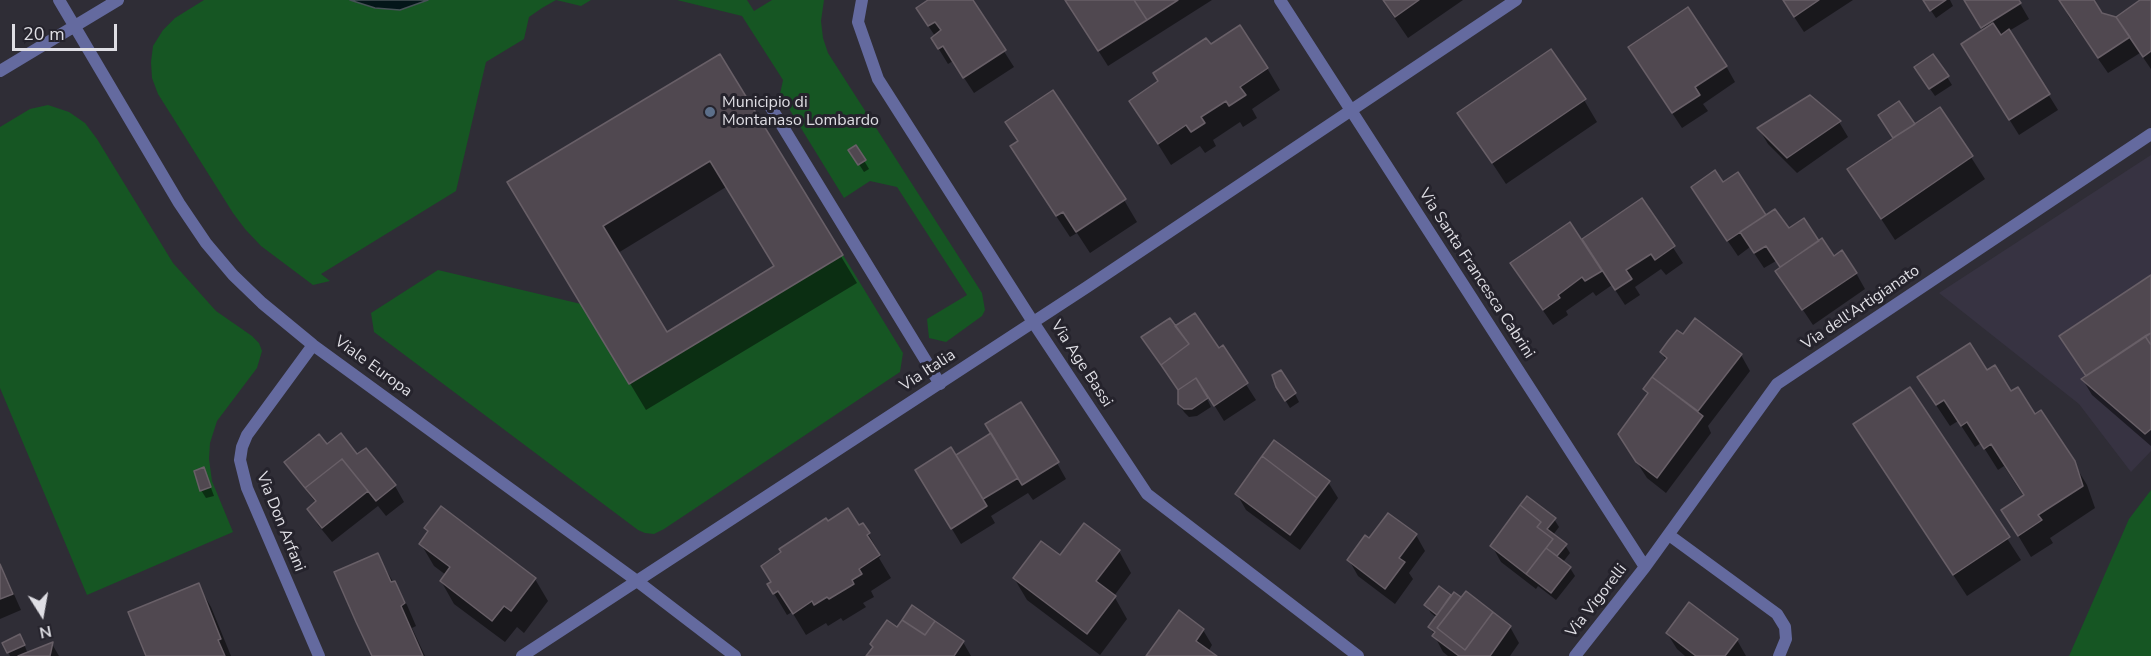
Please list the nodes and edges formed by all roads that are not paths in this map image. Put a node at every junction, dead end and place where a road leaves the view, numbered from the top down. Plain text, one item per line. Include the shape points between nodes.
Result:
1 (59, 0) edge
2 (118, 0) edge
3 (862, 0) edge
4 (1280, 0) edge
5 (1516, 0) edge
6 (75, 27) junction
7 (0, 71) edge
8 (767, 101) dead end
9 (1351, 110) junction
10 (2151, 134) edge
11 (1034, 322) junction
12 (313, 345) junction
13 (940, 384) junction
14 (1669, 535) junction
15 (1646, 567) junction
16 (638, 581) junction
17 (319, 656) edge
18 (522, 656) edge
19 (735, 656) edge
20 (1358, 656) edge
21 (1575, 656) edge
22 (1779, 656) edge

1 - 6 street, Viale Europa
2 - 6 street
3 - 11 street, Via Age Bassi via 858,22 878,79
4 - 9 street, Via Santa Francesca Cabrini
5 - 9 street, Via Italia
6 - 7 street
6 - 12 street, Viale Europa via 206,243 262,303
8 - 13 street
9 - 11 street, Via Italia
9 - 15 street, Via Santa Francesca Cabrini
10 - 14 street, Via dell'Artigianato via 1777,384
11 - 13 street, Via Italia
11 - 20 street, Via Age Bassi via 1147,494
12 - 16 street, Viale Europa
12 - 17 street, Via Don Arfani via 247,435 240,460 247,488
13 - 16 street, Via Italia
14 - 15 street, Via dell'Artigianato
14 - 22 street via 1777,614 1785,627 1786,639
15 - 21 street, Via Vigorelli
16 - 18 street, Via Italia
16 - 19 street, Viale Europa

